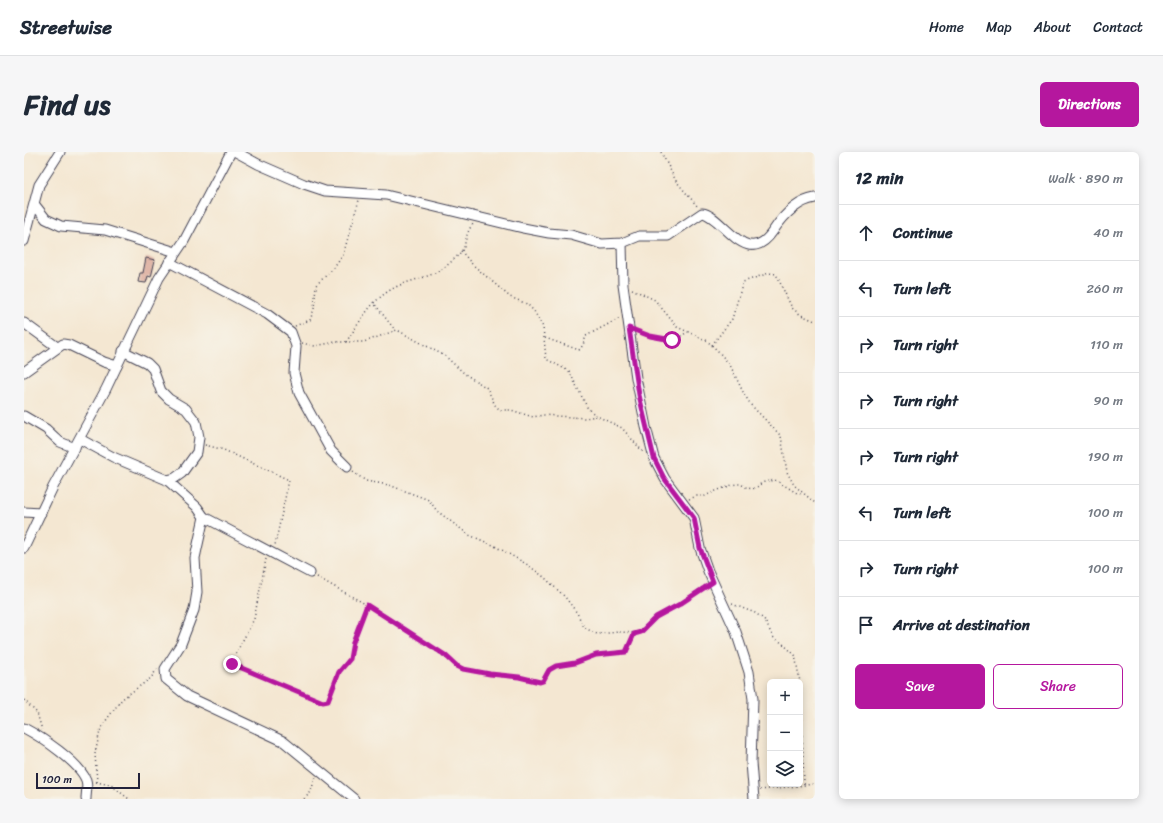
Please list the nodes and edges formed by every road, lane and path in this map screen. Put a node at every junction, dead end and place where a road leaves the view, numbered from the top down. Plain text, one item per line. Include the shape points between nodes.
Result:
1 (60, 152) edge
2 (231, 152) edge
3 (236, 152) edge
4 (661, 152) edge
5 (364, 193) junction
6 (815, 198) edge
7 (35, 205) junction
8 (702, 213) junction
9 (479, 218) junction
10 (24, 241) edge
11 (622, 243) junction
12 (461, 251) junction
13 (176, 252) junction
14 (169, 262) junction
15 (623, 285) junction
16 (373, 302) junction
17 (626, 314) junction
18 (815, 321) edge
19 (24, 323) edge
20 (285, 328) junction
21 (629, 328) junction
22 (395, 330) junction
23 (687, 332) junction
24 (545, 338) junction
25 (295, 340) junction
26 (346, 342) junction
27 (712, 345) junction
28 (57, 346) junction
29 (123, 351) junction
30 (117, 366) junction
31 (24, 372) edge
32 (24, 416) edge
33 (597, 416) junction
34 (80, 439) junction
35 (199, 444) junction
36 (75, 448) junction
37 (646, 454) dead end
38 (347, 467) joint
39 (167, 480) junction
40 (802, 493) junction
41 (678, 496) junction
42 (815, 503) edge
43 (24, 512) edge
44 (41, 513) junction
45 (204, 517) junction
46 (24, 548) edge
47 (270, 552) junction
48 (310, 573) joint
49 (713, 582) junction
50 (721, 598) junction
51 (367, 605) junction
52 (634, 634) junction
53 (158, 666) dead end
54 (799, 679) edge
55 (24, 700) edge
56 (801, 715) edge
57 (24, 728) edge
58 (44, 740) junction
59 (319, 769) junction
60 (86, 781) junction
61 (97, 782) junction
62 (804, 784) junction
63 (815, 784) edge
64 (753, 795) edge
65 (86, 799) edge
66 (129, 799) edge
67 (304, 799) edge
68 (354, 799) edge

1 - 7 street via 39,185
2 - 13 street
3 - 5 street via 258,164 317,188 333,192
4 - 8 path via 676,180
5 - 9 street via 386,195
5 - 20 path via 357,204 343,254 334,268 316,285 314,309 310,320
6 - 8 street via 791,209 782,217 772,233 762,241 749,245 738,240 710,216
7 - 10 street
7 - 13 street via 46,219 61,226 105,230
8 - 11 street via 668,236 639,236
9 - 11 street via 549,234 571,235 602,244
9 - 12 path via 469,230
11 - 15 street
12 - 16 path via 440,270 400,285
12 - 24 path via 510,297 531,308 542,324
13 - 14 street
14 - 20 street via 267,314
14 - 29 street
15 - 17 street
15 - 23 path via 655,300 674,324
16 - 22 path
16 - 26 path
17 - 21 street
17 - 24 path via 586,336 579,350
18 - 27 path via 792,308 776,274 769,273 743,282 732,319
19 - 28 street
20 - 25 street via 291,332
21 - 23 path via 650,336 672,340
21 - 41 street via 641,406 654,458 664,478
22 - 26 path via 370,341
22 - 33 path via 445,356 465,374 483,385 500,410 511,410 533,417
23 - 27 path
24 - 33 path via 546,359 569,371 586,405
25 - 26 path via 315,346
25 - 38 street via 294,373 299,394 331,451
27 - 40 path via 730,365 751,405 781,436 787,472
28 - 30 street via 69,345
28 - 31 street via 53,352
29 - 30 street
29 - 35 street via 147,363 153,369 161,391 192,415
30 - 34 street
32 - 36 street via 46,429 60,442
33 - 37 path via 622,428
34 - 36 street
34 - 39 street via 113,457
35 - 39 street via 196,455 182,473
35 - 47 path via 224,450 289,480
36 - 44 street
38 - 52 path via 366,480 401,489 429,500 437,511 468,535 528,564 565,597 584,627 592,632
39 - 45 street via 197,507
40 - 41 path via 797,493 774,480 764,482 754,489 737,484 690,499
40 - 42 path
41 - 49 street via 694,518 700,548
43 - 44 street
44 - 46 street
45 - 47 street
45 - 59 street via 195,558 197,592 194,610 181,644 165,668 165,676 187,696 271,735
47 - 48 street
47 - 51 path via 261,578 254,618 232,661 234,665 323,702 328,701 339,672 350,659 353,642
48 - 51 path
49 - 50 street
49 - 52 path via 656,617 641,632
50 - 54 path via 764,619 773,637 795,655
50 - 64 street via 745,656 752,688
51 - 52 path via 463,669 540,682 549,670 556,666 575,663 596,655 626,652
53 - 61 path via 151,678 122,698 100,731 95,754
55 - 58 path via 37,714
56 - 62 path
57 - 58 street
58 - 60 street via 71,762
59 - 67 path via 312,790
59 - 68 street
60 - 61 path
60 - 65 street
61 - 66 path via 111,785
62 - 63 path
62 - 64 path

